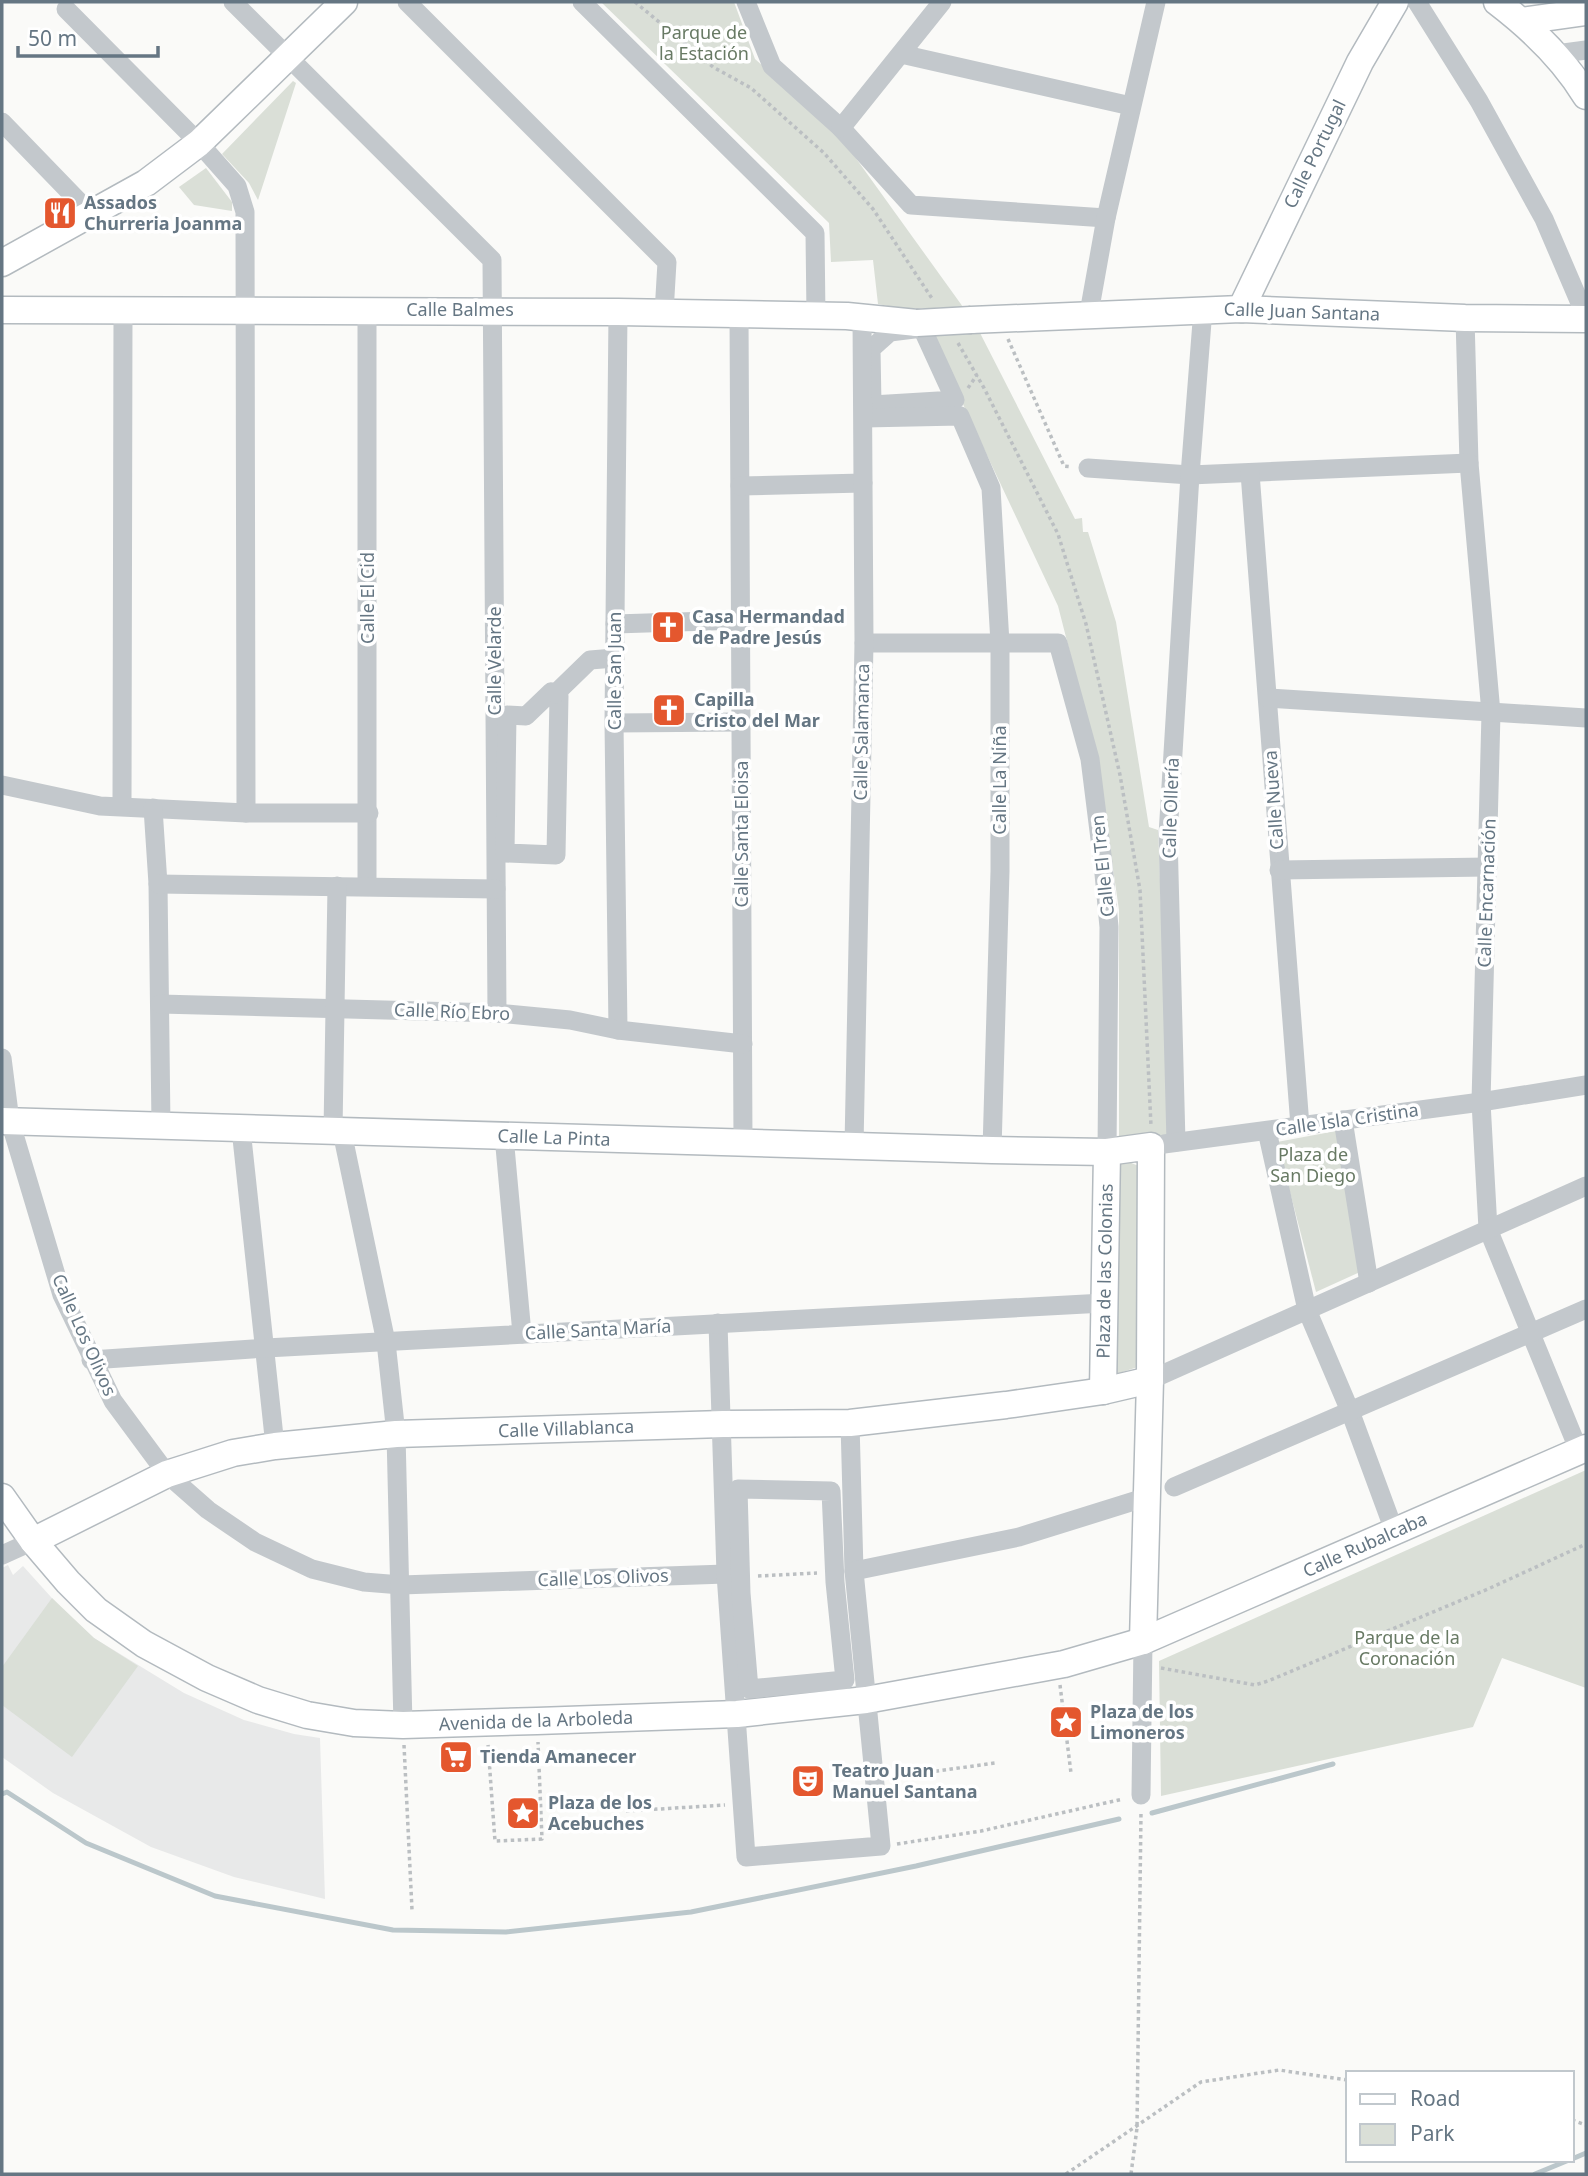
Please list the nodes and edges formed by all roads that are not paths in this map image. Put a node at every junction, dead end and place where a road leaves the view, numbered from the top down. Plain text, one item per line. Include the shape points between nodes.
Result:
1 (233, 2) edge
2 (344, 2) edge
3 (407, 2) edge
4 (582, 2) edge
5 (746, 2) edge
6 (942, 2) edge
7 (1156, 2) edge
8 (1395, 2) edge
9 (1417, 2) edge
10 (1497, 2) edge
11 (66, 9) dead end
12 (1586, 12) edge
13 (1522, 21) junction
14 (1586, 50) edge
15 (901, 54) junction
16 (1556, 54) junction
17 (289, 57) junction
18 (1586, 96) edge
19 (1132, 106) junction
20 (2, 122) edge
21 (841, 128) junction
22 (200, 143) junction
23 (91, 214) junction
24 (1106, 218) junction
25 (3, 268) edge
26 (247, 309) junction
27 (1203, 309) junction
28 (1241, 309) junction
29 (2, 310) edge
30 (367, 310) junction
31 (494, 310) junction
32 (122, 311) junction
33 (618, 312) junction
34 (664, 313) junction
35 (1089, 313) junction
36 (739, 314) junction
37 (816, 316) junction
38 (862, 318) junction
39 (1465, 318) junction
40 (1586, 318) edge
41 (964, 331) joint
42 (868, 412) junction
43 (1469, 463) junction
44 (1088, 468) road end
45 (1250, 473) junction
46 (1190, 475) junction
47 (863, 483) junction
48 (740, 486) junction
49 (741, 620) junction
50 (615, 624) junction
51 (864, 643) junction
52 (1000, 643) junction
53 (615, 658) junction
54 (555, 694) junction
55 (1268, 698) junction
56 (1492, 713) junction
57 (1586, 718) edge
58 (742, 722) junction
59 (614, 723) junction
60 (2, 785) edge
61 (122, 806) junction
62 (153, 808) junction
63 (246, 813) junction
64 (369, 813) junction
65 (1488, 867) junction
66 (1279, 870) junction
67 (158, 884) junction
68 (337, 886) junction
69 (367, 886) junction
70 (496, 889) junction
71 (160, 1004) junction
72 (335, 1008) junction
73 (496, 1013) junction
74 (618, 1030) junction
75 (743, 1044) junction
76 (2, 1058) edge
77 (1586, 1085) edge
78 (1481, 1102) junction
79 (6, 1121) edge
80 (1343, 1121) junction
81 (162, 1126) junction
82 (1300, 1126) junction
83 (241, 1129) junction
84 (337, 1131) junction
85 (1266, 1131) junction
86 (505, 1136) junction
87 (743, 1143) junction
88 (1164, 1144) junction
89 (854, 1146) junction
90 (992, 1150) junction
91 (1107, 1152) junction
92 (1586, 1186) edge
93 (1488, 1229) junction
94 (1369, 1283) junction
95 (1104, 1303) junction
96 (1586, 1309) edge
97 (1307, 1310) junction
98 (718, 1323) junction
99 (522, 1334) junction
100 (1530, 1334) junction
101 (386, 1342) junction
102 (266, 1348) junction
103 (92, 1360) junction
104 (1150, 1380) junction
105 (1103, 1391) junction
106 (1350, 1411) junction
107 (849, 1423) junction
108 (723, 1424) junction
109 (396, 1434) junction
110 (275, 1446) junction
111 (1582, 1449) edge
112 (167, 1474) junction
113 (1174, 1487) dead end
114 (2, 1497) edge
115 (1147, 1497) junction
116 (1395, 1533) junction
117 (33, 1541) junction
118 (2, 1555) edge
119 (845, 1572) junction
120 (733, 1575) junction
121 (401, 1585) junction
122 (1143, 1641) junction
123 (866, 1700) junction
124 (737, 1714) junction
125 (403, 1725) junction
126 (1141, 1795) road end

1 - 17 street, Calle Velarde
2 - 17 street
3 - 34 street via 667,262
4 - 37 street via 815,233
5 - 21 street via 772,66
6 - 15 street
7 - 19 street
8 - 28 street, Calle Portugal via 1360,62
9 - 40 street via 1479,101 1544,219
10 - 13 street
11 - 22 street
12 - 13 street
13 - 16 street
14 - 16 street
15 - 19 street
15 - 21 street
16 - 18 street
17 - 22 street
17 - 31 street, Calle Velarde via 492,260
19 - 24 street
20 - 23 street
21 - 24 street via 911,205
22 - 23 street via 146,183
22 - 26 street via 237,186 245,212
23 - 25 street
24 - 35 street
26 - 30 street, Calle Balmes
26 - 32 street, Calle Balmes
26 - 63 street
27 - 28 street, Calle Juan Santana
27 - 35 street, Calle Juan Santana
27 - 46 street, Calle Ollería
28 - 39 street, Calle Juan Santana
29 - 32 street, Calle Balmes
30 - 31 street, Calle Balmes
30 - 64 street, Calle El Cid
31 - 33 street, Calle Balmes
31 - 70 street, Calle Velarde
32 - 61 street
33 - 34 street, Calle Balmes
33 - 50 street, Calle San Juan
34 - 36 street, Calle Balmes
35 - 41 street, Calle Juan Santana via 1011,317
36 - 37 street, Calle Balmes
36 - 48 street, Calle Santa Eloisa
37 - 38 street, Calle Balmes
38 - 41 street, Calle Balmes, bridge
38 - 42 street, Calle Salamanca
39 - 40 street, Calle Juan Santana
39 - 43 street, Calle Encarnación
42 - 42 street via 956,400 922,328 890,332 871,349
42 - 47 street, Calle Salamanca
42 - 52 street, Calle La Niña via 960,416 991,488
43 - 45 street
43 - 56 street, Calle Encarnación
44 - 46 street
45 - 46 street
45 - 55 street, Calle Nueva
46 - 88 street, Calle Ollería via 1168,835
47 - 48 street
47 - 51 street, Calle Salamanca
48 - 49 street, Calle Santa Eloisa
49 - 50 street
49 - 58 street, Calle Santa Eloisa
50 - 53 street, Calle San Juan
51 - 52 street
51 - 89 street, Calle Salamanca
52 - 90 street, Calle La Niña via 1000,871
52 - 91 street, Calle El Tren via 1058,643 1090,759 1109,927
53 - 54 street via 590,660
53 - 59 street, Calle San Juan
54 - 54 street via 559,696 556,855 505,853 507,716 526,716 551,692
55 - 56 street
55 - 66 street, Calle Nueva
56 - 57 street
56 - 65 street, Calle Encarnación
58 - 59 street
58 - 75 street, Calle Santa Eloisa
59 - 74 street, Calle San Juan
60 - 61 street via 100,806
61 - 62 street
62 - 63 street
62 - 67 street
63 - 64 street
64 - 69 street, Calle El Cid
65 - 66 street
65 - 78 street, Calle Encarnación
66 - 82 street, Calle Nueva
67 - 68 street
67 - 71 street
68 - 69 street
68 - 72 street
69 - 70 street
70 - 73 street, Calle Velarde
71 - 72 street, Calle Río Ebro
71 - 81 street
72 - 73 street, Calle Río Ebro
72 - 84 street
73 - 74 street, Calle Río Ebro
74 - 75 street, Calle Río Ebro
75 - 87 street, Calle Santa Eloisa
76 - 79 street, Calle Los Olivos
77 - 78 street, Calle Isla Cristina
78 - 80 street, Calle Isla Cristina
78 - 93 street, Calle Encarnación
79 - 81 street, Calle La Pinta
79 - 103 street, Calle Los Olivos via 62,1295
80 - 82 street, Calle Isla Cristina
80 - 94 street
81 - 83 street, Calle La Pinta
82 - 85 street, Calle Isla Cristina
83 - 84 street, Calle La Pinta
83 - 102 street
84 - 86 street, Calle La Pinta
84 - 101 street
85 - 88 street, Calle Isla Cristina
85 - 97 street
86 - 87 street, Calle La Pinta
86 - 99 street
87 - 89 street, Calle La Pinta
88 - 91 street, Calle Isla Cristina
88 - 104 street
89 - 90 street, Calle La Pinta
90 - 91 street, Calle La Pinta
91 - 95 street, Plaza de las Colonias
92 - 93 street
93 - 94 street
93 - 100 street, Calle Encarnación
94 - 97 street
95 - 98 street, Calle Santa María
95 - 105 street, Plaza de las Colonias
96 - 100 street
97 - 104 street
97 - 106 street
98 - 99 street, Calle Santa María
98 - 108 street
99 - 101 street, Calle Santa María
100 - 106 street
100 - 111 street, Calle Encarnación
101 - 102 street, Calle Santa María
101 - 109 street
102 - 103 street, Calle Santa María
102 - 110 street
103 - 112 street, Calle Los Olivos via 113,1401
104 - 105 street, Calle Villablanca
104 - 115 street
105 - 107 street, Calle Villablanca
106 - 113 street
106 - 116 street
107 - 108 street, Calle Villablanca
107 - 119 street
108 - 109 street, Calle Villablanca
108 - 120 street
109 - 110 street, Calle Villablanca
109 - 121 street
110 - 112 street, Calle Villablanca via 233,1453
111 - 116 street, Calle Rubalcaba
112 - 117 street, Calle Villablanca
112 - 121 street, Calle Los Olivos via 255,1542 312,1569 364,1583
114 - 117 street, Avenida de la Arboleda
115 - 119 street via 1019,1537
115 - 122 street
116 - 122 street, Calle Rubalcaba
117 - 118 street, Calle Villablanca
117 - 125 street, Avenida de la Arboleda via 96,1610 144,1644 207,1678 307,1715
119 - 120 street via 831,1491 738,1489
119 - 120 street via 845,1679 749,1689
119 - 123 street
120 - 121 street, Calle Los Olivos
120 - 124 street
121 - 125 street
122 - 123 street, Avenida de la Arboleda via 1057,1665
122 - 126 street
123 - 124 street, Avenida de la Arboleda
123 - 124 street via 881,1846 747,1857
124 - 125 street, Avenida de la Arboleda

